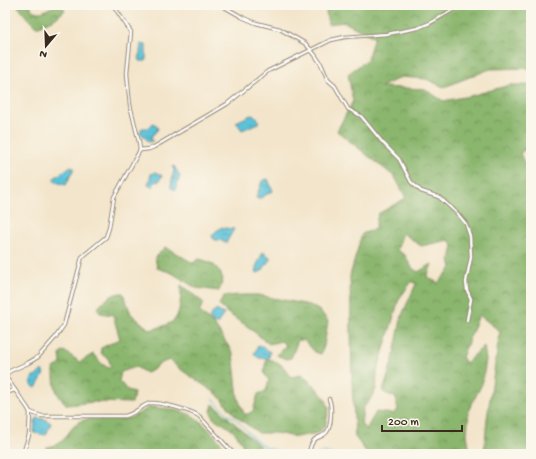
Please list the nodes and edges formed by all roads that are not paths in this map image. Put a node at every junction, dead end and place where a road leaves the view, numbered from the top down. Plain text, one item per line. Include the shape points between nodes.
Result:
1 (113, 5) edge
2 (221, 5) edge
3 (461, 5) edge
4 (312, 50) junction
5 (140, 150) junction
6 (467, 320) dead end
7 (5, 376) edge
8 (15, 390) junction
9 (5, 394) edge
10 (329, 399) dead end
11 (30, 412) junction
12 (23, 454) edge
13 (234, 454) edge
14 (308, 454) edge

1 - 5 street via 131,32 127,73 130,105
2 - 4 street via 256,23 287,32
3 - 4 street via 418,28 388,34 345,37 331,40
4 - 5 street via 268,71 227,104 154,147
4 - 6 street via 348,109 361,116 382,143 399,159 411,182 420,191 440,197 466,224 470,236 471,257 466,282 471,299
5 - 7 street via 114,196 106,237 82,257 64,325 38,356
7 - 8 street
8 - 9 street
8 - 11 street
10 - 14 street via 331,411 328,431 312,442
11 - 12 street via 29,435
11 - 13 street via 41,416 126,416 151,403 159,404 193,412 199,416

